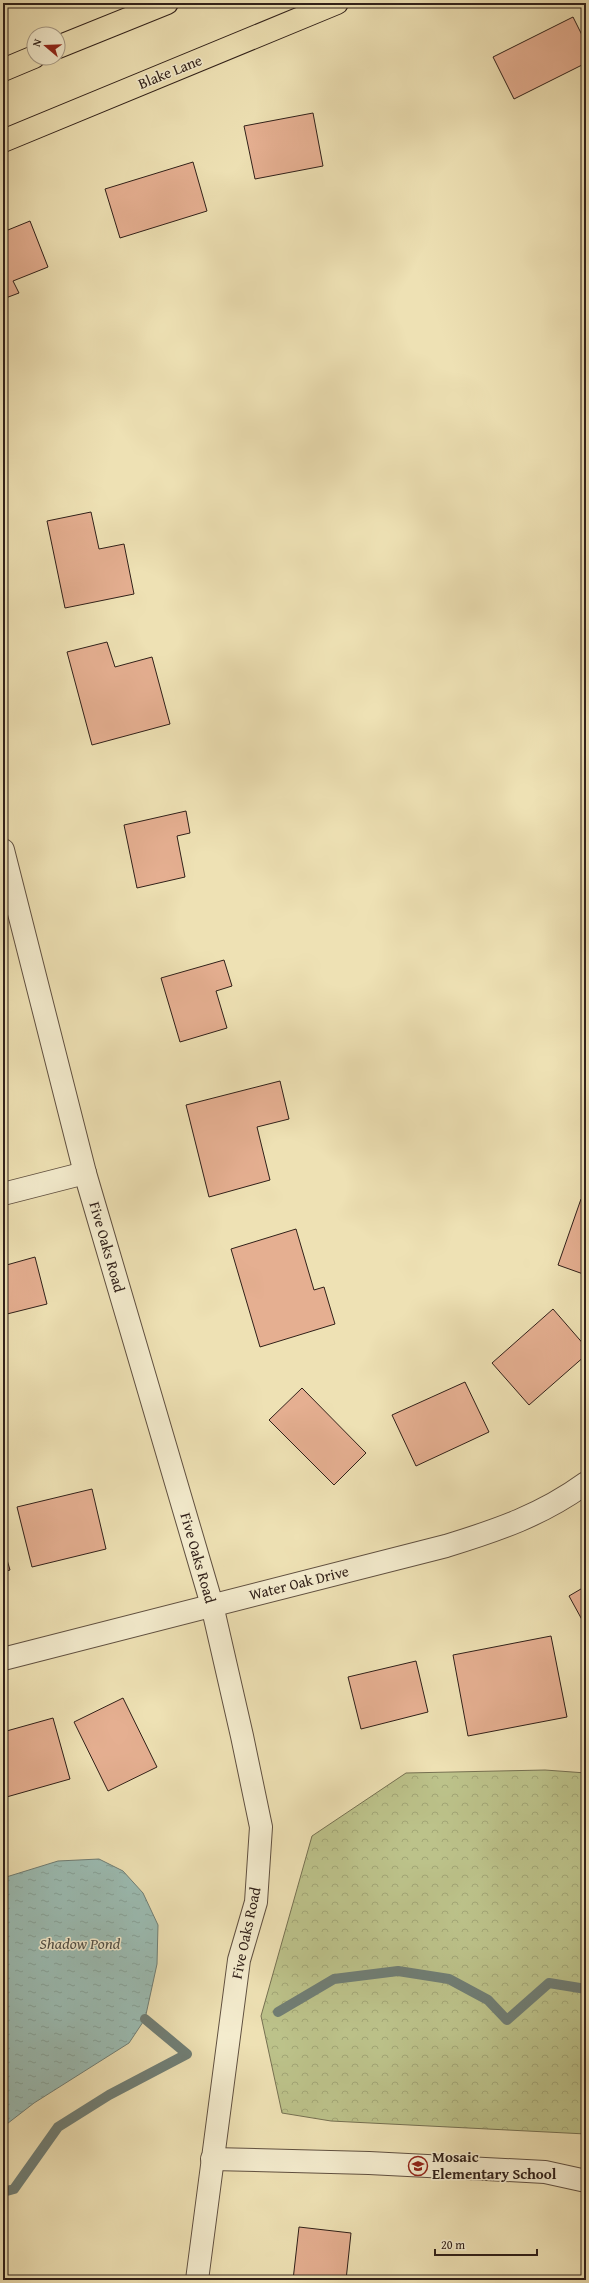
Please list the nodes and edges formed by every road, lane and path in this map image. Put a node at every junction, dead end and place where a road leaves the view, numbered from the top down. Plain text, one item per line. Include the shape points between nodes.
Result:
1 (167, 3) edge
2 (337, 3) edge
3 (66, 44) edge
4 (26, 60) edge
5 (3, 70) edge
6 (3, 141) edge
7 (3, 850) edge
8 (85, 1174) junction
9 (3, 1194) edge
10 (586, 1483) edge
11 (212, 1605) junction
12 (3, 1659) edge
13 (212, 2159) junction
14 (586, 2181) edge
15 (197, 2280) edge

1 - 3 main road
2 - 6 main road, Blake Lane
4 - 5 main road
7 - 8 street, Five Oaks Road
8 - 9 street
8 - 11 street, Five Oaks Road
10 - 11 street, Water Oak Drive via 542,1512 502,1529 446,1546
11 - 12 street, Water Oak Drive
11 - 13 street, Five Oaks Road via 261,1827 256,1902 239,1960
13 - 14 street via 369,2162 545,2172
13 - 15 street, Five Oaks Road

